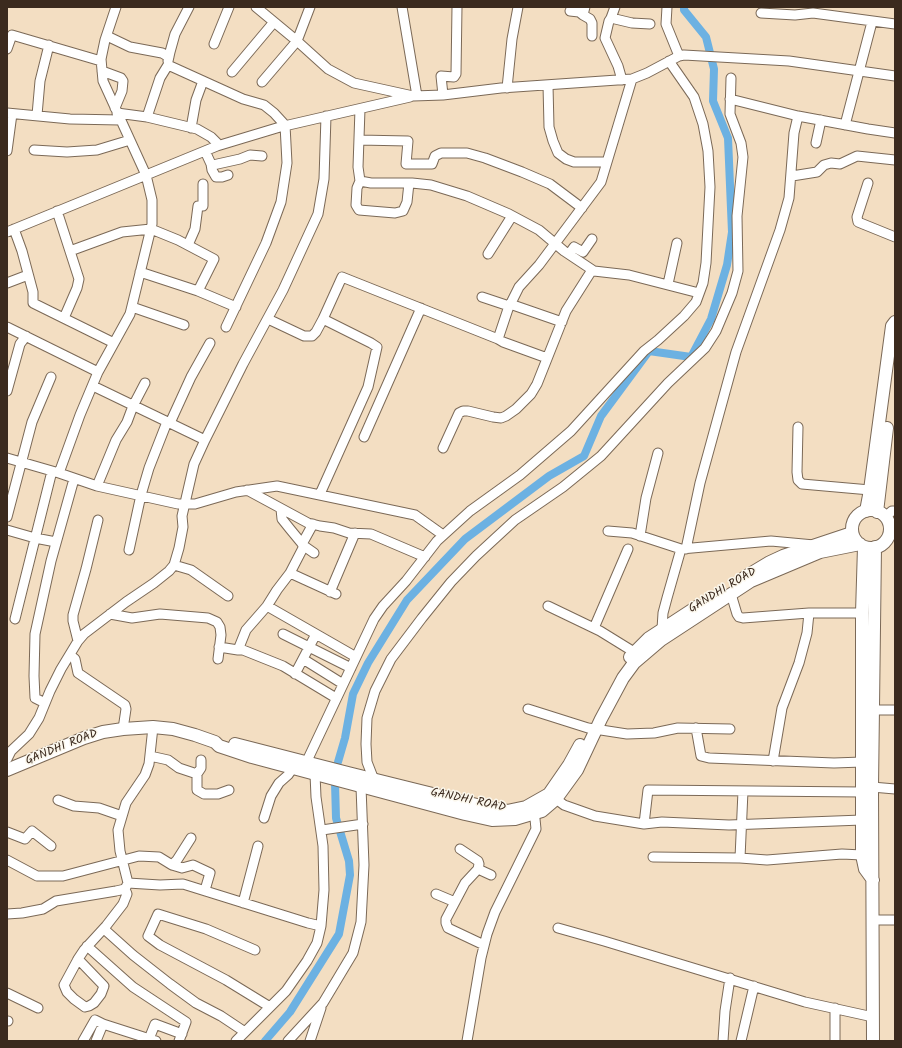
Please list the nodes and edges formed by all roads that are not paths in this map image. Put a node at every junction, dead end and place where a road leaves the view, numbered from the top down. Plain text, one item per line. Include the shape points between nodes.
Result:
1 (116, 7) edge
2 (189, 7) edge
3 (229, 7) edge
4 (256, 7) edge
5 (310, 7) edge
6 (402, 7) edge
7 (457, 7) edge
8 (518, 7) edge
9 (615, 7) edge
10 (667, 7) edge
11 (570, 11) dead end
12 (584, 11) edge
13 (760, 13) dead end
14 (611, 18) junction
15 (274, 22) junction
16 (872, 22) junction
17 (650, 24) dead end
18 (895, 24) edge
19 (10, 34) edge
20 (107, 36) junction
21 (592, 36) dead end
22 (297, 41) junction
23 (214, 44) dead end
24 (49, 45) junction
25 (7, 49) edge
26 (682, 56) junction
27 (101, 61) junction
28 (169, 61) junction
29 (669, 61) junction
30 (102, 71) junction
31 (860, 71) junction
32 (232, 72) dead end
33 (895, 76) edge
34 (731, 78) dead end
35 (632, 79) junction
36 (622, 80) junction
37 (203, 81) junction
38 (262, 82) dead end
39 (548, 85) junction
40 (507, 88) junction
41 (443, 95) junction
42 (415, 96) junction
43 (730, 99) junction
44 (360, 109) junction
45 (9, 113) edge
46 (117, 114) junction
47 (37, 115) junction
48 (326, 116) junction
49 (798, 116) junction
50 (147, 117) junction
51 (821, 120) junction
52 (285, 125) junction
53 (845, 125) junction
54 (191, 128) junction
55 (895, 133) edge
56 (130, 140) junction
57 (359, 140) junction
58 (816, 143) dead end
59 (219, 145) junction
60 (34, 150) dead end
61 (7, 151) edge
62 (205, 151) junction
63 (262, 156) dead end
64 (895, 160) edge
65 (607, 162) junction
66 (211, 164) junction
67 (146, 175) junction
68 (228, 175) dead end
69 (792, 176) junction
70 (360, 181) junction
71 (409, 183) junction
72 (868, 183) dead end
73 (202, 184) dead end
74 (582, 208) junction
75 (57, 211) junction
76 (512, 216) junction
77 (151, 229) junction
78 (10, 230) edge
79 (895, 237) edge
80 (592, 239) dead end
81 (677, 243) dead end
82 (555, 244) junction
83 (188, 245) junction
84 (70, 251) junction
85 (488, 254) dead end
86 (569, 254) junction
87 (592, 270) junction
88 (140, 272) junction
89 (28, 275) junction
90 (7, 283) edge
91 (668, 284) junction
92 (198, 291) junction
93 (699, 293) junction
94 (482, 297) dead end
95 (510, 305) junction
96 (236, 306) junction
97 (132, 307) junction
98 (421, 308) junction
99 (64, 318) junction
100 (268, 319) junction
101 (323, 319) junction
102 (562, 322) junction
103 (895, 322) edge
104 (184, 325) dead end
105 (7, 327) edge
106 (226, 327) dead end
107 (26, 336) junction
108 (498, 339) junction
109 (114, 343) junction
110 (210, 343) dead end
111 (547, 358) junction
112 (895, 366) edge
113 (98, 372) junction
114 (51, 377) dead end
115 (145, 383) dead end
116 (93, 386) junction
117 (7, 391) edge
118 (133, 406) junction
119 (169, 423) junction
120 (798, 427) dead end
121 (364, 437) dead end
122 (205, 440) junction
123 (443, 448) dead end
124 (658, 453) dead end
125 (7, 458) edge
126 (22, 463) junction
127 (55, 472) junction
128 (74, 479) junction
129 (97, 486) junction
130 (247, 490) junction
131 (870, 490) junction
132 (320, 494) junction
133 (141, 495) junction
134 (184, 505) junction
135 (281, 509) junction
136 (881, 513) edge
137 (7, 517) edge
138 (98, 520) dead end
139 (313, 524) junction
140 (7, 530) edge
141 (608, 531) dead end
142 (355, 533) junction
143 (852, 533) junction
144 (444, 535) junction
145 (640, 536) junction
146 (35, 538) junction
147 (56, 542) junction
148 (876, 544) edge
149 (303, 545) junction
150 (818, 548) junction
151 (628, 549) dead end
152 (684, 549) junction
153 (130, 550) dead end
154 (314, 552) dead end
155 (425, 557) junction
156 (174, 565) junction
157 (290, 573) junction
158 (731, 594) junction
159 (228, 596) dead end
160 (267, 606) junction
161 (548, 606) dead end
162 (809, 613) junction
163 (862, 613) junction
164 (110, 614) junction
165 (15, 619) dead end
166 (594, 628) junction
167 (662, 629) junction
168 (283, 634) dead end
169 (316, 634) junction
170 (78, 641) junction
171 (219, 647) junction
172 (310, 647) junction
173 (238, 650) junction
174 (634, 652) junction
175 (70, 655) junction
176 (356, 657) junction
177 (218, 659) dead end
178 (303, 659) junction
179 (351, 668) junction
180 (295, 674) junction
181 (343, 684) junction
182 (336, 698) junction
183 (45, 703) junction
184 (528, 710) dead end
185 (867, 710) junction
186 (895, 710) edge
187 (153, 727) junction
188 (696, 728) junction
189 (123, 729) junction
190 (592, 729) junction
191 (730, 729) dead end
192 (215, 742) junction
193 (150, 756) junction
194 (7, 758) edge
195 (201, 760) dead end
196 (773, 760) junction
197 (862, 762) junction
198 (306, 763) junction
199 (294, 768) junction
200 (7, 770) edge
201 (329, 773) junction
202 (197, 774) junction
203 (315, 774) junction
204 (346, 778) junction
205 (374, 780) junction
206 (362, 787) junction
207 (895, 789) edge
208 (229, 790) dead end
209 (867, 790) junction
210 (743, 791) junction
211 (556, 799) junction
212 (58, 800) dead end
213 (533, 814) junction
214 (122, 816) junction
215 (264, 818) dead end
216 (862, 820) junction
217 (363, 824) junction
218 (644, 824) junction
219 (741, 825) junction
220 (322, 830) junction
221 (7, 832) edge
222 (190, 838) dead end
223 (51, 846) dead end
224 (258, 846) dead end
225 (460, 849) dead end
226 (862, 855) junction
227 (653, 857) dead end
228 (740, 858) junction
229 (7, 860) edge
230 (122, 861) junction
231 (172, 865) junction
232 (478, 869) junction
233 (491, 875) dead end
234 (873, 880) junction
235 (126, 886) junction
236 (205, 890) junction
237 (436, 894) dead end
238 (455, 902) junction
239 (243, 903) junction
240 (7, 914) edge
241 (872, 920) junction
242 (895, 920) edge
243 (321, 926) junction
244 (558, 928) dead end
245 (104, 929) junction
246 (484, 945) junction
247 (87, 946) junction
248 (255, 950) dead end
249 (78, 959) junction
250 (730, 978) junction
251 (754, 986) junction
252 (7, 993) edge
253 (323, 1003) junction
254 (270, 1007) junction
255 (38, 1008) dead end
256 (836, 1008) junction
257 (873, 1017) junction
258 (103, 1024) junction
259 (245, 1032) junction
260 (181, 1038) edge
261 (152, 1040) edge
262 (83, 1041) edge
263 (96, 1041) edge
264 (236, 1041) edge
265 (288, 1041) edge
266 (310, 1041) edge
267 (467, 1041) edge
268 (723, 1041) edge
269 (741, 1041) edge
270 (835, 1041) edge
271 (873, 1041) edge

1 - 20 street
2 - 28 street via 175,34
3 - 23 street
4 - 15 street
5 - 22 street
6 - 42 street
7 - 41 street via 456,74 454,77 441,76
8 - 40 street
9 - 14 street
10 - 26 street via 666,24
11 - 12 street
12 - 21 street via 592,23
13 - 16 street via 813,14
14 - 17 street
14 - 36 street via 605,38
15 - 22 street
15 - 32 street
16 - 18 street
16 - 31 street
19 - 24 street
19 - 25 street
20 - 27 street
20 - 28 street via 130,47 157,52
22 - 38 street
22 - 42 street via 328,69 354,83
24 - 27 street
24 - 47 street via 40,81
26 - 29 street
26 - 31 street via 789,61
27 - 30 street
28 - 37 street
28 - 50 street via 160,78
29 - 35 street
29 - 93 street via 694,97 708,151 710,187 706,263
30 - 46 street via 103,81
30 - 46 street via 123,81
31 - 33 street
31 - 53 street
34 - 43 street
35 - 36 street
35 - 65 street
36 - 39 street
37 - 52 street via 243,99 264,105
37 - 54 street via 196,100
39 - 40 street
39 - 65 street via 549,127 558,153 574,162
40 - 41 street
41 - 42 street
42 - 44 street
43 - 49 street
43 - 205 street via 731,118 741,143 743,157 737,216 738,271 732,294 716,331 705,348 668,383 601,456 563,487 515,520 456,577 422,618 392,659 375,691 367,718 367,762
44 - 48 street
44 - 57 street
45 - 47 street
45 - 61 street
46 - 47 street via 70,119
46 - 50 street
46 - 56 street
48 - 52 street
48 - 100 street via 324,179 318,214
49 - 51 street
49 - 69 street via 794,133
50 - 54 street
51 - 53 street
51 - 58 street
52 - 59 street
52 - 96 street via 287,163 281,202 266,244
53 - 55 street
54 - 59 street via 211,137
56 - 60 street via 97,150
56 - 67 street
57 - 70 street
57 - 74 street via 408,141 406,164 432,164 435,156 440,153 466,153 485,158 550,184
59 - 62 street
62 - 66 street
62 - 67 street
63 - 66 street via 250,155
64 - 69 street via 857,156 840,164 824,164 817,172
65 - 74 street via 601,182
66 - 68 street via 216,177
67 - 75 street
67 - 77 street via 152,200
69 - 152 street via 780,230 736,352
70 - 71 street
70 - 71 street via 356,188 356,204 359,210 395,213 403,211 407,202
71 - 76 street via 431,185 467,196
72 - 79 street via 857,217 858,222
73 - 83 street via 203,206 198,206 195,229
74 - 82 street
75 - 78 street
75 - 84 street
76 - 82 street via 539,230
76 - 85 street
77 - 83 street
77 - 84 street via 122,232
77 - 88 street
78 - 89 street via 22,251
80 - 86 street via 583,252 574,247
81 - 91 street
82 - 86 street
82 - 95 street via 519,287
83 - 92 street via 214,258
84 - 99 street via 79,279
86 - 87 street
87 - 91 street
87 - 102 street via 569,304
88 - 92 street
88 - 97 street
89 - 90 street
89 - 99 street via 33,302
91 - 93 street
92 - 96 street
93 - 144 street via 696,302 684,316 644,351 571,431 520,475 470,511
94 - 95 street
95 - 102 street
95 - 108 street
96 - 106 street
97 - 104 street
97 - 109 street
98 - 101 street via 342,277
98 - 108 street
98 - 121 street
99 - 109 street
100 - 101 street via 307,337 316,332
100 - 122 street
101 - 132 street via 377,347 368,387
102 - 111 street
103 - 131 main road via 892,326
105 - 107 street
107 - 113 street
107 - 117 street via 20,344
108 - 111 street
109 - 113 street
110 - 119 street
111 - 123 street via 531,394 516,409 501,418 468,411 459,413
112 - 136 main road
113 - 116 street
114 - 126 street via 32,422
115 - 118 street
116 - 118 street
116 - 127 street
118 - 119 street
118 - 129 street
119 - 122 street
119 - 133 street via 149,468
120 - 131 street via 797,472 798,480 802,484
122 - 134 street via 194,464
124 - 145 street via 646,498
125 - 126 street
126 - 127 street
126 - 137 street
127 - 128 street
127 - 146 street
128 - 129 street
128 - 147 street
129 - 133 street
130 - 132 street via 276,486
130 - 134 street
130 - 135 street
131 - 136 main road
132 - 144 street via 415,515
133 - 134 street
133 - 153 street
134 - 156 street via 183,526
135 - 139 street
135 - 149 street via 282,519
136 - 143 main road via 856,517
136 - 148 main road via 889,532
138 - 170 street via 73,615
139 - 142 street
139 - 149 street
140 - 146 street
141 - 145 street
142 - 155 street via 371,534
142 - 157 street via 333,593
143 - 148 main road via 854,537
143 - 150 main road, GANDHI ROAD
144 - 155 street
145 - 152 street
146 - 147 street
146 - 165 street
147 - 183 street via 35,634 35,698
148 - 150 main road
148 - 163 main road
148 - 185 main road
149 - 154 street
149 - 157 street
150 - 152 street via 771,541
150 - 158 main road via 751,581
150 - 167 main road, GANDHI ROAD via 770,562
151 - 166 street
152 - 167 street via 667,598
155 - 176 street via 382,606
156 - 159 street via 190,570
156 - 164 street via 154,583
157 - 160 street
158 - 162 street via 737,614 743,618
158 - 190 main road via 661,640 634,663
160 - 169 street
160 - 173 street via 246,630
161 - 166 street
162 - 163 street
162 - 196 street via 807,633 782,708
163 - 185 main road
164 - 170 street
164 - 171 street via 132,618 160,614 208,618 217,622 220,628
166 - 174 street
167 - 174 main road, GANDHI ROAD
168 - 172 street
169 - 172 street
169 - 176 street
170 - 175 street
171 - 173 street
171 - 177 street
172 - 178 street
172 - 179 street
173 - 180 street via 283,666
174 - 190 main road, GANDHI ROAD via 609,686
175 - 183 street
175 - 189 street via 75,659 78,673 126,705
176 - 179 street
178 - 180 street
178 - 181 street
179 - 181 street
180 - 182 street
181 - 182 street
182 - 198 street
183 - 194 street via 29,734
184 - 190 street
185 - 186 street
185 - 197 main road
185 - 209 main road
187 - 189 main road, GANDHI ROAD
187 - 192 main road, GANDHI ROAD via 173,729
187 - 193 street
188 - 190 street via 627,734
188 - 191 street
188 - 196 street via 701,756
189 - 200 main road, GANDHI ROAD via 84,738
190 - 205 main road, GANDHI ROAD via 549,794 526,807 500,810
190 - 211 main road via 576,770
192 - 198 main road, GANDHI ROAD via 220,740
192 - 199 main road via 219,746 252,757
193 - 202 street via 168,760 179,768
193 - 214 street via 145,775 126,803
195 - 202 street via 201,768
196 - 197 street
197 - 209 main road
198 - 201 main road, GANDHI ROAD
199 - 203 main road
199 - 215 street via 279,783 271,796
201 - 203 main road
201 - 204 main road, GANDHI ROAD
202 - 208 street via 198,790 204,794 218,794
203 - 220 street
204 - 205 main road, GANDHI ROAD
204 - 206 main road
206 - 213 main road via 492,820 515,819
206 - 217 street
207 - 209 street
209 - 210 street
209 - 216 main road
209 - 234 main road
210 - 218 street via 648,790
210 - 219 street
211 - 213 main road via 542,811
211 - 218 street via 564,805 595,816
212 - 214 street via 74,806 99,808
213 - 246 street via 536,830 495,912
214 - 230 street via 118,830
216 - 219 street
216 - 226 main road
217 - 220 street
217 - 253 street via 361,922 353,953
218 - 219 street via 662,822
219 - 228 street
220 - 243 street via 324,890
221 - 223 street via 24,839 32,831
222 - 231 street
224 - 239 street
225 - 232 street via 478,861
226 - 228 street via 842,854 768,860
226 - 234 main road via 865,869
227 - 228 street
229 - 230 street via 37,876 63,876
230 - 231 street via 139,856 153,856
230 - 235 street
231 - 236 street via 182,868 193,865 210,873
232 - 233 street
232 - 238 street via 465,883
234 - 241 main road
235 - 236 street via 183,884
235 - 240 street via 56,901 44,908
235 - 245 street via 127,896 123,904
236 - 239 street
237 - 238 street
238 - 246 street via 446,919 448,928
239 - 243 street
241 - 242 street
241 - 257 main road
243 - 254 street via 317,943 308,961 286,991
244 - 250 street
245 - 247 street
245 - 259 street via 133,956 196,1003
246 - 267 street
247 - 249 street
247 - 260 street via 133,987 186,1022
248 - 254 street via 206,929 158,914 148,936
249 - 249 street via 104,986 101,994 89,1006 74,999 64,988
250 - 251 street
250 - 268 street
251 - 256 street via 805,1002
251 - 269 street
252 - 255 street
253 - 265 street
253 - 266 street
254 - 259 street
256 - 257 street
256 - 270 street
257 - 271 main road
258 - 261 street
258 - 262 street via 95,1020
258 - 263 street
259 - 264 street
260 - 261 street via 155,1024

